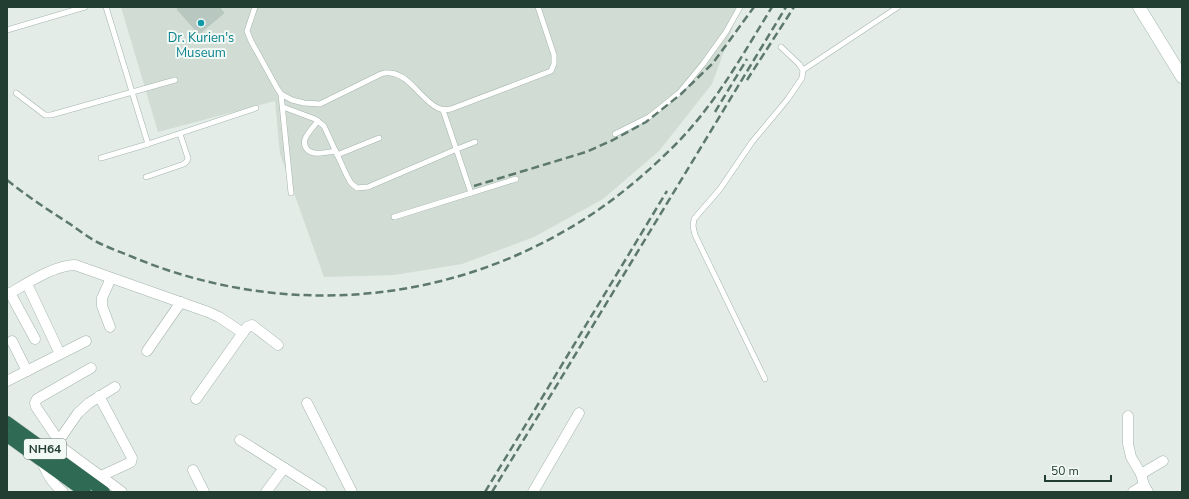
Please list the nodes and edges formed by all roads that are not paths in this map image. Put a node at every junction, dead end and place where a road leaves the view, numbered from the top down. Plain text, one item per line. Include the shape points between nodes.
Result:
1 (85, 7) edge
2 (106, 7) edge
3 (255, 7) edge
4 (538, 7) edge
5 (740, 7) edge
6 (898, 7) edge
7 (1139, 7) edge
8 (7, 30) edge
9 (781, 47) dead end
10 (803, 70) junction
11 (1182, 76) edge
12 (174, 80) dead end
13 (16, 93) dead end
14 (132, 93) junction
15 (281, 94) junction
16 (283, 107) junction
17 (256, 108) dead end
18 (443, 110) junction
19 (318, 121) junction
20 (180, 134) junction
21 (615, 134) dead end
22 (379, 138) dead end
23 (475, 142) dead end
24 (148, 144) junction
25 (457, 149) junction
26 (336, 153) junction
27 (101, 158) dead end
28 (146, 176) dead end
29 (516, 179) dead end
30 (291, 193) dead end
31 (471, 193) junction
32 (394, 217) dead end
33 (111, 278) junction
34 (27, 284) junction
35 (9, 294) edge
36 (181, 302) junction
37 (110, 326) dead end
38 (243, 333) junction
39 (35, 339) dead end
40 (12, 341) dead end
41 (86, 341) dead end
42 (278, 344) dead end
43 (147, 351) dead end
44 (60, 354) junction
45 (91, 368) dead end
46 (27, 371) junction
47 (764, 379) dead end
48 (7, 382) edge
49 (114, 387) dead end
50 (99, 396) junction
51 (196, 399) dead end
52 (307, 403) dead end
53 (579, 414) dead end
54 (1128, 416) dead end
55 (7, 422) edge
56 (7, 436) edge
57 (240, 440) dead end
58 (50, 452) junction
59 (1163, 461) dead end
60 (284, 468) junction
61 (193, 470) dead end
62 (1140, 474) junction
63 (100, 476) junction
64 (82, 485) edge
65 (310, 489) edge
66 (1146, 489) edge
67 (63, 492) edge
68 (104, 492) edge
69 (122, 492) edge
70 (204, 492) edge
71 (266, 492) edge
72 (322, 492) edge
73 (352, 492) edge
74 (533, 492) edge
75 (1133, 492) edge

1 - 8 lane
2 - 14 lane
3 - 15 lane via 247,31
4 - 18 lane via 554,55 551,71
5 - 21 lane via 726,32 679,93 650,117
6 - 10 lane
7 - 11 street
9 - 10 lane
10 - 47 lane via 802,78 787,100 752,142 720,189 694,219 693,226 694,235
12 - 14 lane
13 - 14 lane via 45,115 51,115
14 - 24 lane
15 - 16 lane
15 - 18 lane via 304,104 320,104 381,74 391,72 401,76 431,104
16 - 19 lane
16 - 30 lane
17 - 20 lane
18 - 25 lane
19 - 26 lane via 324,126
19 - 26 lane via 305,139 307,149 316,153
20 - 24 lane
20 - 28 lane via 187,161
22 - 26 lane
23 - 25 lane
24 - 27 lane
25 - 26 lane via 368,187 357,188 346,176
25 - 31 lane
29 - 31 lane
31 - 32 lane
33 - 34 street via 76,265 67,265 56,268
33 - 36 street
33 - 37 street via 102,298 102,306
34 - 35 street
34 - 44 street
35 - 39 street
36 - 38 street via 219,317
36 - 43 street
38 - 42 street via 252,325
38 - 51 street
40 - 46 street
41 - 44 street
44 - 46 street
45 - 58 street via 37,399 35,403
46 - 48 street
49 - 50 street
50 - 58 street via 78,413
50 - 63 street via 132,458 131,462
52 - 73 street
53 - 74 street
54 - 62 street via 1128,444 1131,457
55 - 58 highway, NH64
56 - 58 highway, NH64
57 - 60 street
58 - 63 street
58 - 64 highway, NH64
58 - 67 street via 48,475 53,484
59 - 62 street
60 - 65 street
60 - 71 street
61 - 70 street
62 - 66 street
63 - 69 street
64 - 68 highway, NH64
65 - 72 street
66 - 75 street

